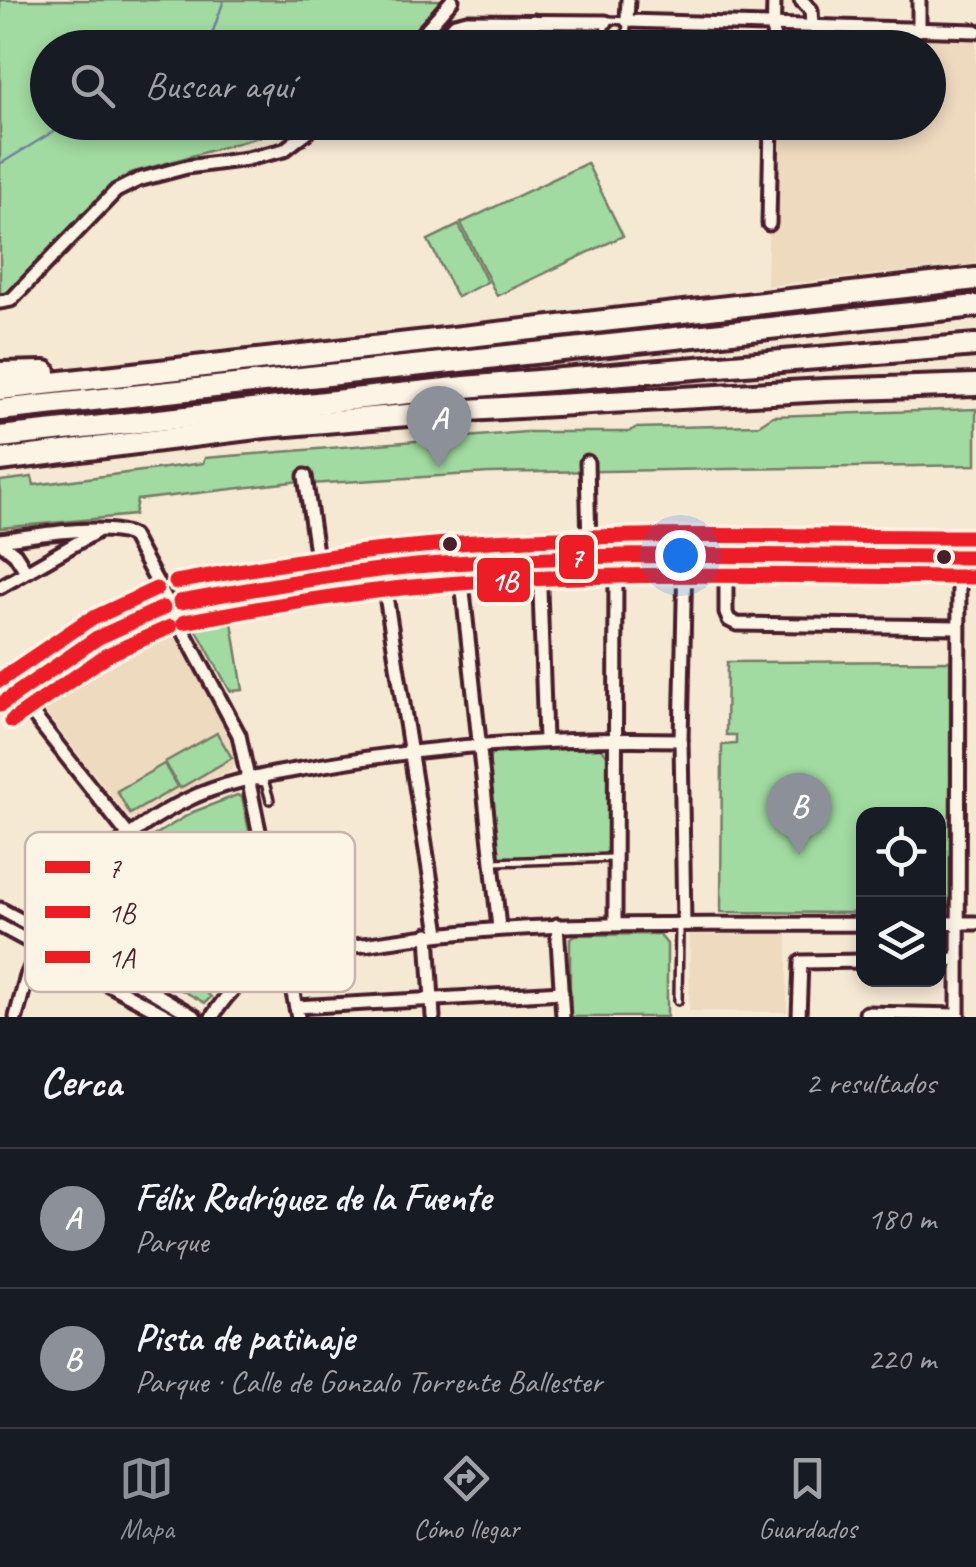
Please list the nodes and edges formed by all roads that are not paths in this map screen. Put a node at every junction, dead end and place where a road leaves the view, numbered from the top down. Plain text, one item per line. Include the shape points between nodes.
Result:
1 (452, 0) edge
2 (628, 0) edge
3 (774, 0) edge
4 (801, 0) edge
5 (919, 0) edge
6 (534, 21) junction
7 (627, 21) junction
8 (606, 22) junction
9 (774, 25) junction
10 (812, 26) junction
11 (865, 28) joint
12 (426, 30) edge
13 (450, 30) edge
14 (532, 30) edge
15 (605, 30) edge
16 (627, 30) edge
17 (774, 30) edge
18 (918, 30) joint
19 (946, 30) edge
20 (976, 31) edge
21 (297, 140) edge
22 (771, 140) edge
23 (769, 224) dead end
24 (976, 280) edge
25 (0, 302) edge
26 (976, 305) edge
27 (606, 320) junction
28 (976, 345) edge
29 (896, 352) junction
30 (257, 360) junction
31 (0, 373) edge
32 (976, 384) edge
33 (0, 389) edge
34 (825, 390) junction
35 (976, 394) edge
36 (0, 410) edge
37 (467, 410) junction
38 (0, 436) edge
39 (0, 460) edge
40 (588, 462) dead end
41 (305, 476) dead end
42 (97, 532) junction
43 (0, 541) edge
44 (589, 544) dead end
45 (616, 557) junction
46 (685, 557) junction
47 (726, 557) junction
48 (959, 557) junction
49 (976, 557) edge
50 (539, 558) junction
51 (460, 562) junction
52 (318, 566) dead end
53 (382, 570) junction
54 (26, 571) junction
55 (0, 587) edge
56 (164, 603) junction
57 (178, 608) junction
58 (956, 627) junction
59 (16, 692) junction
60 (0, 705) edge
61 (546, 740) junction
62 (616, 740) junction
63 (681, 740) junction
64 (958, 740) junction
65 (976, 740) edge
66 (478, 744) junction
67 (410, 752) junction
68 (248, 781) junction
69 (270, 800) dead end
70 (125, 832) edge
71 (134, 832) edge
72 (259, 832) edge
73 (616, 858) junction
74 (490, 862) junction
75 (0, 909) edge
76 (25, 922) edge
77 (616, 923) junction
78 (681, 924) junction
79 (856, 924) edge
80 (946, 924) edge
81 (958, 924) junction
82 (976, 924) edge
83 (557, 925) junction
84 (0, 926) edge
85 (498, 928) junction
86 (434, 934) junction
87 (25, 938) edge
88 (355, 947) edge
89 (958, 959) junction
90 (946, 960) edge
91 (856, 961) edge
92 (25, 983) edge
93 (124, 992) edge
94 (151, 992) edge
95 (232, 992) edge
96 (562, 992) junction
97 (678, 1001) dead end
98 (432, 1002) junction
99 (297, 1012) edge
100 (866, 1013) dead end
101 (958, 1016) edge
102 (16, 1017) edge
103 (169, 1017) edge
104 (195, 1017) edge
105 (212, 1017) edge
106 (433, 1017) edge
107 (562, 1017) edge
108 (799, 1017) edge

1 - 12 street
2 - 7 street
3 - 9 street
4 - 10 street via 811,10
5 - 18 street
6 - 8 street
6 - 13 street via 490,20
6 - 14 street
7 - 8 lane
7 - 9 street
7 - 16 lane
8 - 15 lane
9 - 10 street
9 - 17 street
10 - 11 street
11 - 18 street
19 - 20 street
21 - 25 street via 284,150 188,167 116,192 12,300
22 - 23 street
24 - 27 highway
26 - 27 highway
26 - 36 highway
27 - 30 highway
28 - 29 highway
29 - 37 highway via 843,365
29 - 38 highway via 465,386
30 - 31 highway
30 - 33 highway
32 - 34 highway
34 - 35 highway
34 - 37 highway
37 - 39 highway
40 - 44 street
41 - 52 street
42 - 43 street
42 - 54 street
42 - 56 street via 132,536
43 - 54 street
45 - 46 street
45 - 50 street
45 - 62 street
46 - 47 street
46 - 63 street
47 - 48 street
47 - 58 street via 726,613 737,624
48 - 49 street
48 - 58 street
50 - 51 street
50 - 61 street
51 - 53 street
51 - 66 street
53 - 57 street via 233,592
53 - 67 street
54 - 55 street
56 - 57 street via 174,597
56 - 59 street via 63,656
57 - 68 street via 233,719
58 - 64 street
59 - 60 street
59 - 70 street
61 - 62 street
61 - 66 street
62 - 63 street
62 - 73 street
63 - 78 street
64 - 65 street
64 - 81 street
66 - 67 street
66 - 74 street
67 - 68 street
67 - 86 street
68 - 69 lane via 265,783
68 - 71 street via 188,799
68 - 72 street
73 - 74 lane
73 - 77 street
74 - 85 street
75 - 76 street
77 - 78 street
77 - 83 street
78 - 79 street
78 - 97 lane
80 - 81 street
81 - 82 street
81 - 89 street
83 - 85 street
83 - 96 street
84 - 87 street
85 - 86 street
86 - 88 street
86 - 98 street
89 - 90 street
89 - 101 street
91 - 108 street via 801,962
92 - 102 street
93 - 103 street
94 - 104 street
95 - 105 street
96 - 98 street
96 - 107 street
98 - 99 street
98 - 106 street
100 - 101 street

